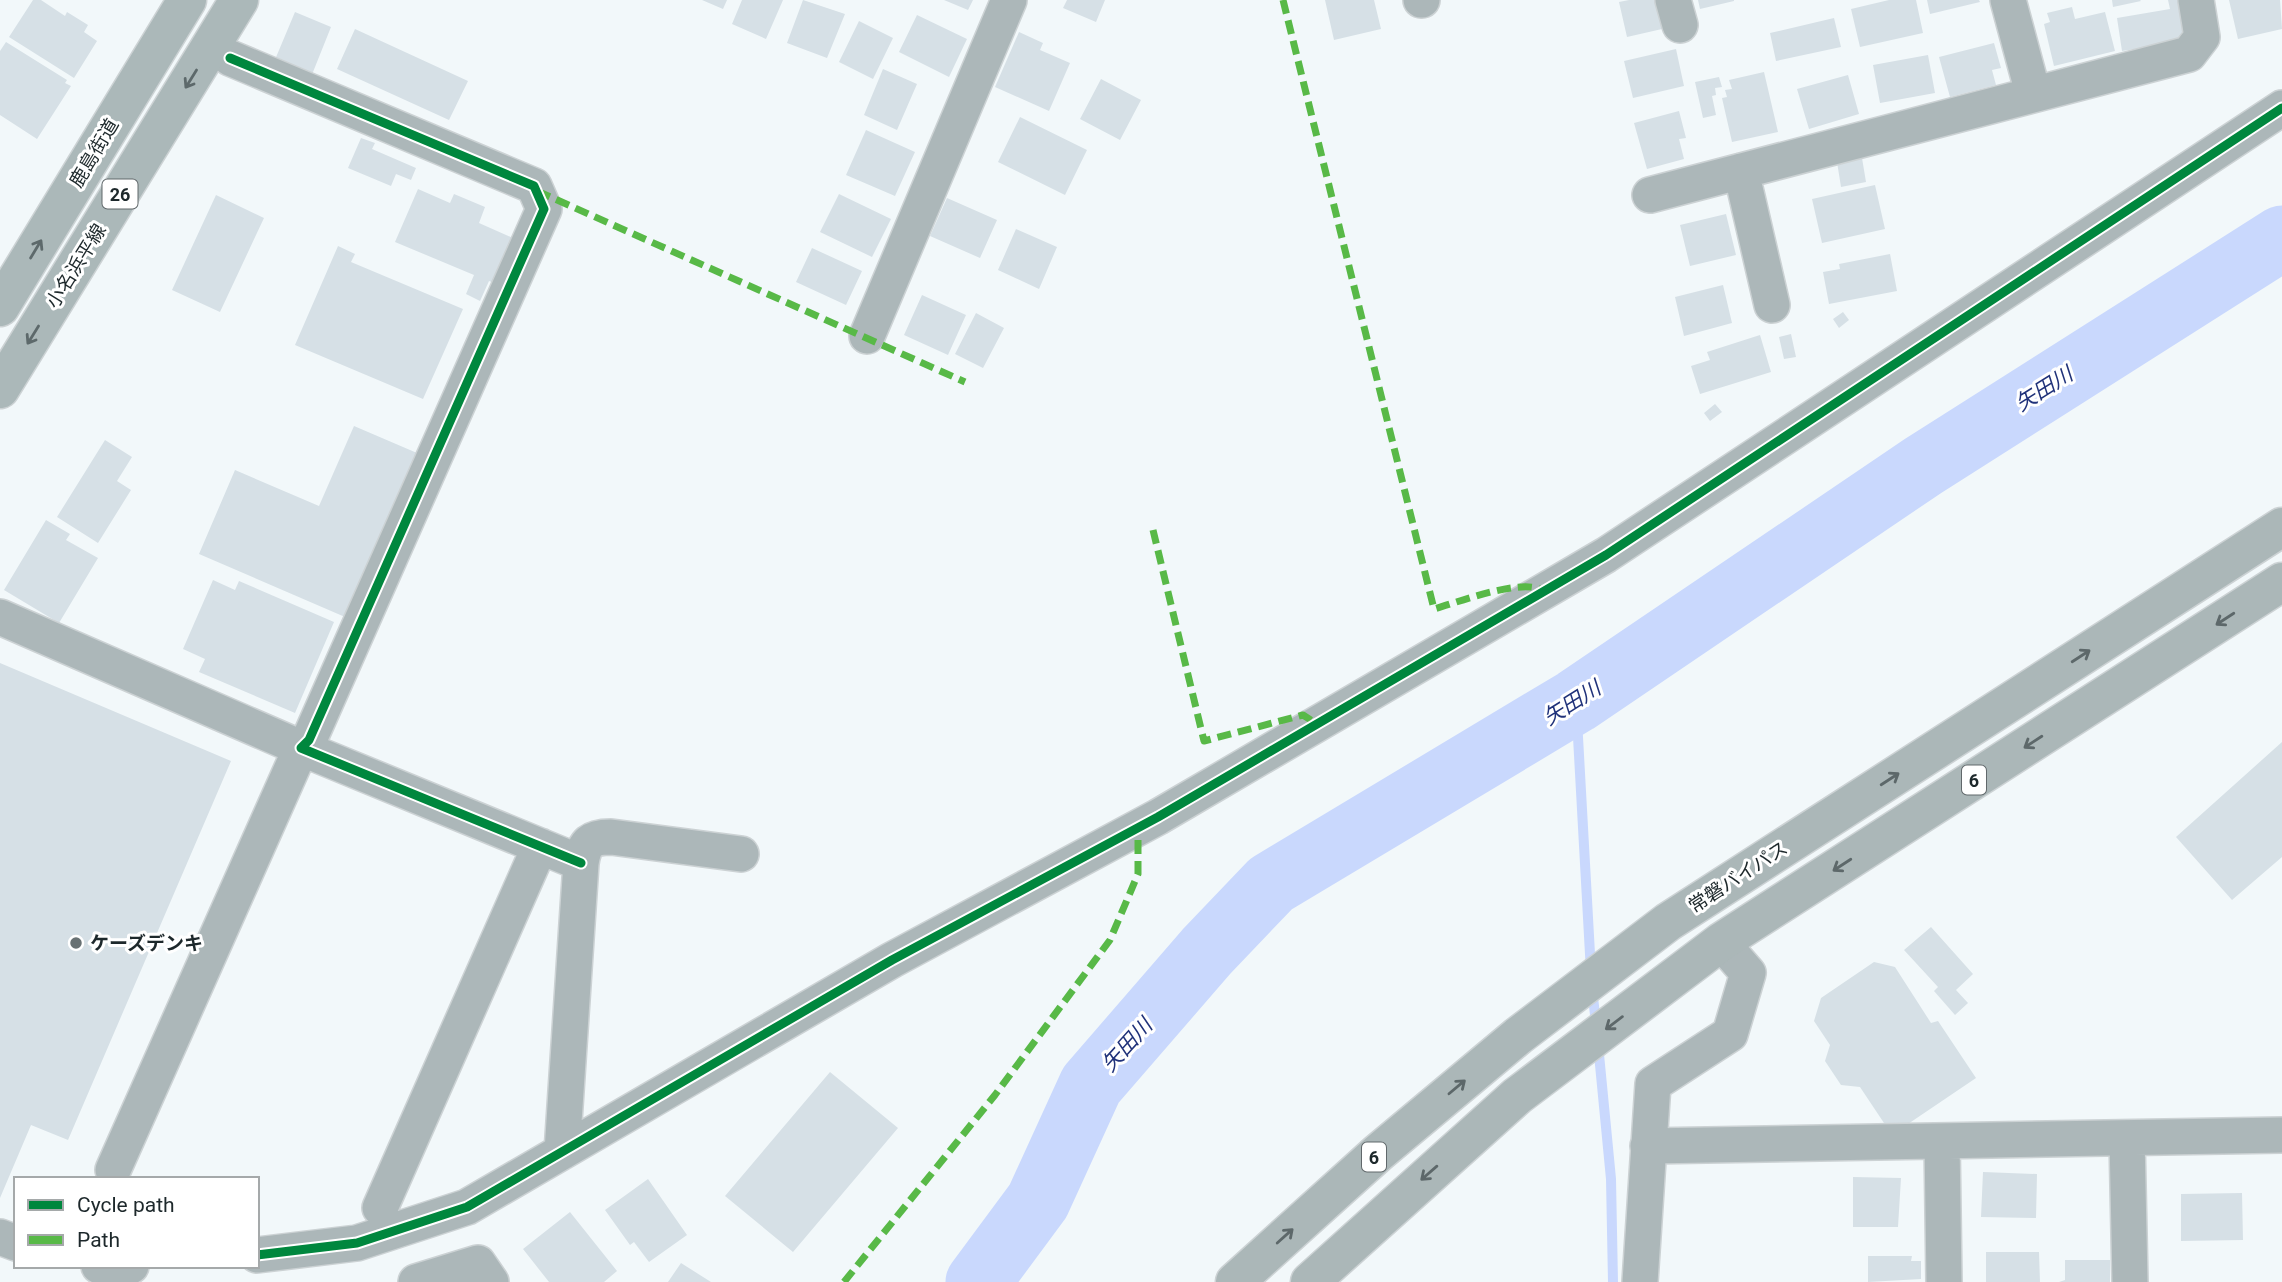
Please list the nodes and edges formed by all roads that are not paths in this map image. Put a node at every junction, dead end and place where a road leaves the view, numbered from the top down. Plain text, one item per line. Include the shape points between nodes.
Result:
1 (187, 0) edge
2 (239, 0) edge
3 (1009, 0) edge
4 (2008, 0) edge
5 (2196, 0) edge
6 (230, 58) dead end
7 (2033, 93) junction
8 (2282, 108) edge
9 (1741, 172) junction
10 (1650, 195) dead end
11 (1772, 305) dead end
12 (0, 307) edge
13 (867, 336) dead end
14 (0, 389) edge
15 (2282, 527) edge
16 (2282, 582) edge
17 (0, 617) edge
18 (301, 748) junction
19 (540, 846) junction
20 (741, 854) dead end
21 (580, 863) junction
22 (1721, 943) junction
23 (2282, 1135) edge
24 (2127, 1138) junction
25 (1942, 1141) junction
26 (1648, 1146) junction
27 (562, 1152) junction
28 (113, 1170) dead end
29 (380, 1208) dead end
30 (259, 1255) edge
31 (415, 1282) edge
32 (491, 1282) edge
33 (1235, 1282) edge
34 (1310, 1282) edge
35 (1640, 1282) edge
36 (1944, 1282) edge
37 (2130, 1282) edge

12 -> 1 main road, 鹿島街道 / 26
2 -> 14 main road, 小名浜平線 / 26
3 - 13 street
4 - 7 street
5 - 7 street via 2202,37 2189,54
6 - 18 street via 534,186 544,209 309,740
7 - 9 street
8 - 27 street via 1606,555 1158,817 892,960
9 - 10 street
9 - 11 street
33 -> 15 highway, 常磐バイパス / 6 via 1378,1153 1518,1036 1668,922
16 -> 22 highway, 6
17 - 18 street
18 - 19 street
18 - 28 street
19 - 21 street
19 - 29 street
20 - 21 street via 594,837 586,844
21 - 27 street
22 - 26 street via 1748,972 1730,1034 1653,1084
22 -> 34 highway, 6 via 1517,1096
23 - 24 street
24 - 25 street
24 - 37 street
25 - 26 street
25 - 36 street
26 - 35 street
27 - 30 street via 467,1207 421,1224 357,1243
31 - 32 street via 478,1263

